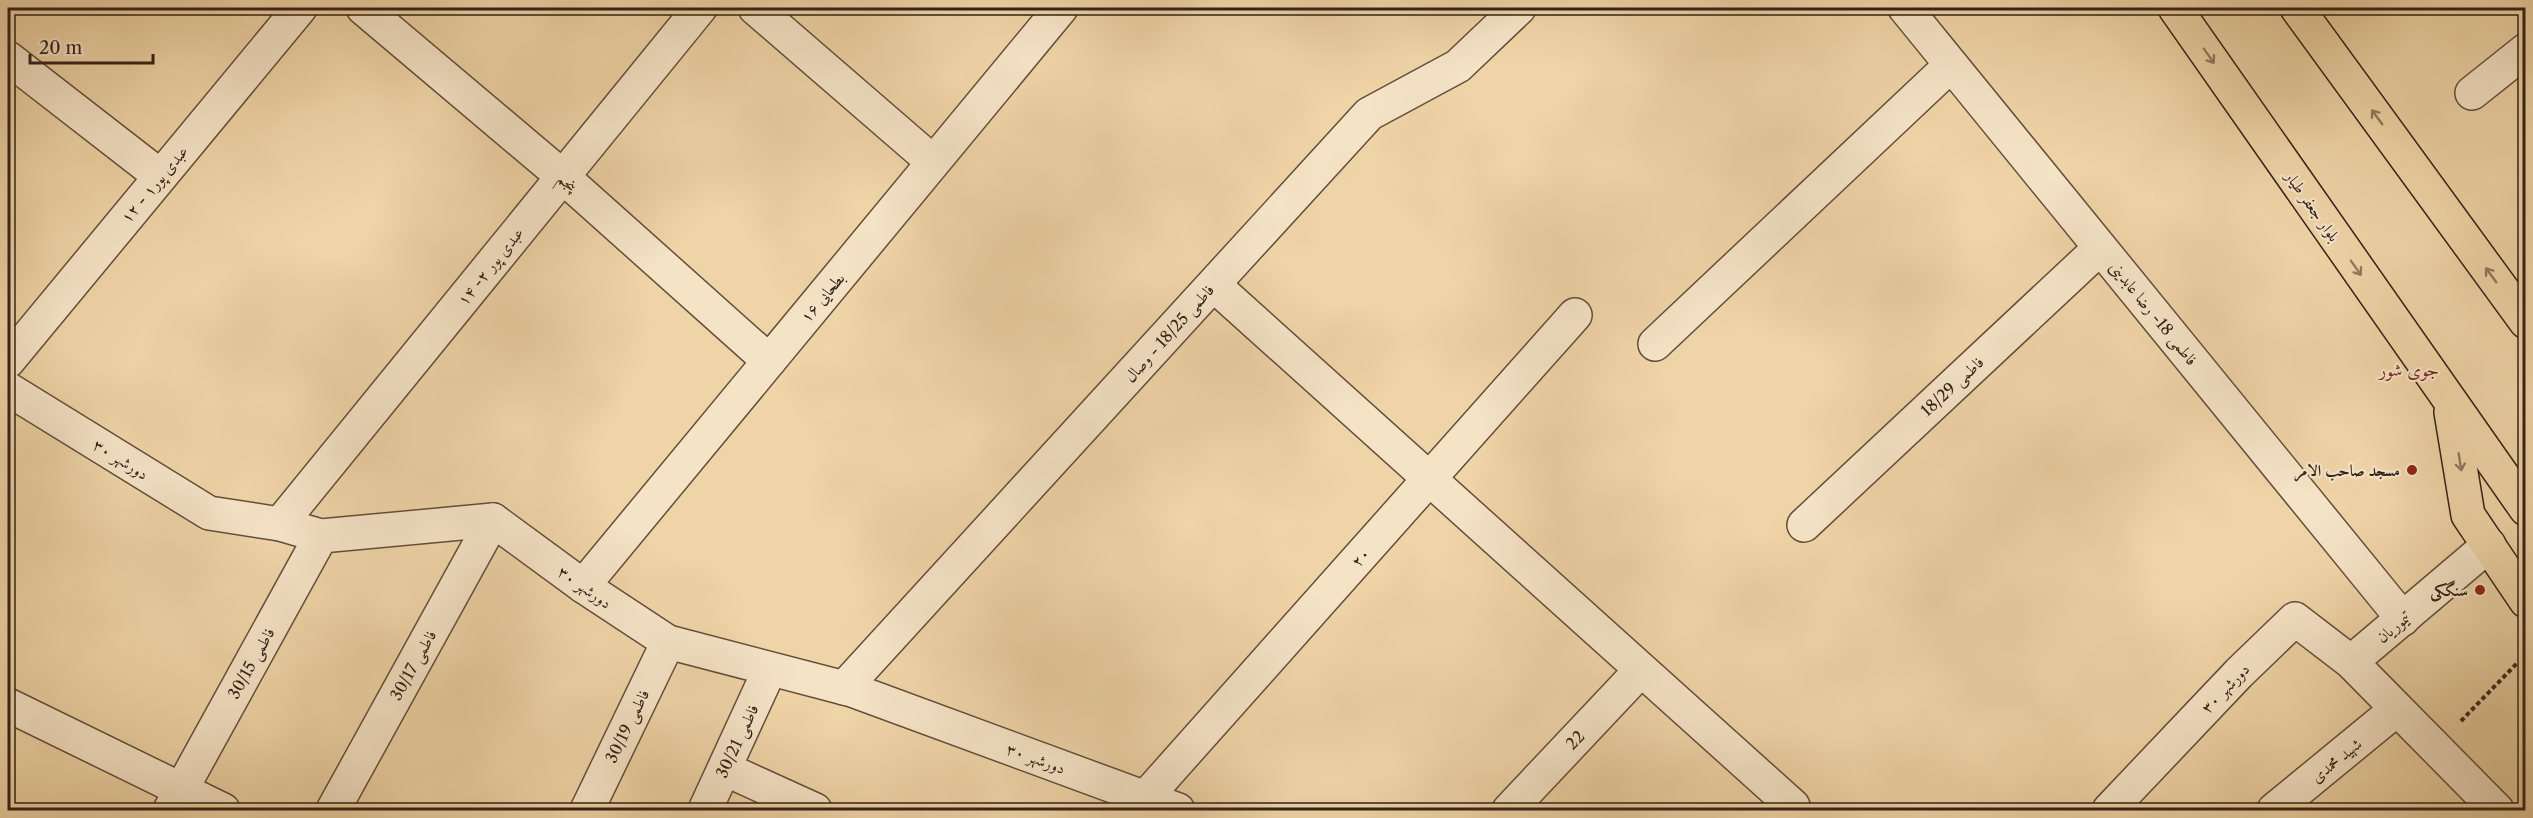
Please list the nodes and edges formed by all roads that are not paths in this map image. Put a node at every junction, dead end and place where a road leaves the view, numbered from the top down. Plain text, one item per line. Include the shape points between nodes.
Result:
1 (300, 8) edge
2 (363, 8) edge
3 (700, 8) edge
4 (755, 8) edge
5 (1061, 8) edge
6 (1519, 8) edge
7 (1905, 8) edge
8 (2175, 8) edge
9 (2297, 8) edge
10 (2526, 50) edge
11 (8, 58) edge
12 (1951, 65) junction
13 (2472, 93) dead end
14 (933, 162) junction
15 (160, 176) junction
16 (562, 176) junction
17 (2100, 248) junction
18 (1214, 285) junction
19 (1575, 315) dead end
20 (2526, 322) edge
21 (1655, 344) dead end
22 (8, 361) edge
23 (769, 361) junction
24 (8, 389) edge
25 (2450, 404) junction
26 (1429, 478) junction
27 (2526, 509) edge
28 (493, 520) junction
29 (280, 524) junction
30 (1803, 525) dead end
31 (321, 536) junction
32 (2488, 545) junction
33 (583, 586) junction
34 (2526, 601) edge
35 (2403, 619) junction
36 (668, 642) junction
37 (2351, 662) junction
38 (1641, 670) junction
39 (770, 671) junction
40 (844, 688) junction
41 (8, 705) edge
42 (2397, 709) junction
43 (725, 769) junction
44 (1145, 798) junction
45 (175, 800) edge
46 (1798, 809) edge
47 (223, 810) edge
48 (333, 810) edge
49 (587, 810) edge
50 (705, 810) edge
51 (815, 810) edge
52 (1178, 810) edge
53 (1509, 810) edge
54 (2109, 810) edge
55 (2274, 810) edge
56 (2497, 810) edge

1 - 15 street, عبدی پور۱ - ۱۲
2 - 16 street, پنجم
3 - 16 street, عبدی پور ۲- ۱۴
4 - 14 street
5 - 14 street, بطحایی ۱۶
6 - 18 street, فاطمی 18/25 - وصال via 1458,66 1369,114
7 - 12 street, فاطمی 18- رضا عابدینی
8 -> 25 main road, بلوار جعفر طیار
20 -> 9 main road
10 - 13 street
11 - 15 street
12 - 17 street, فاطمی 18- رضا عابدینی
12 - 21 street
14 - 23 street, بطحایی ۱۶
15 - 22 street, عبدی پور۱ - ۱۲
16 - 23 street, پنجم
16 - 29 street, عبدی پور ۲- ۱۴
17 - 30 street, فاطمی 18/29
17 - 35 street, فاطمی 18- رضا عابدینی
18 - 26 street
18 - 40 street, فاطمی 18/25 - وصال
19 - 26 street, ۲۰
23 - 33 street, بطحایی ۱۶
24 - 29 street, دورشهر ۳۰ via 209,513
25 - 27 main road, بلوار جعفر طیار
25 -> 32 main road, بلوار جعفر طیار via 2469,515
26 - 38 street
26 - 44 street, ۲۰
28 - 31 street, دورشهر ۳۰
28 - 33 street, دورشهر ۳۰
28 - 48 street, فاطمی 30/17
29 - 31 street, دورشهر ۳۰
31 - 45 street, فاطمی 30/15
32 - 34 main road, بلوار جعفر طیار
32 - 35 street, تیموریان
33 - 36 street, دورشهر ۳۰
35 - 37 street, تیموریان
36 - 39 street, دورشهر ۳۰
36 - 49 street, فاطمی 30/19
37 - 42 street
37 - 54 street, دورشهر ۳۰ via 2295,619
38 - 46 street
38 - 53 street, 22
39 - 40 street, دورشهر ۳۰
39 - 43 street, فاطمی 30/21
40 - 44 street, دورشهر ۳۰
41 - 45 street
42 - 55 street, شهید محمدی
42 - 56 street
43 - 50 street, فاطمی 30/21
43 - 51 street
44 - 52 street, دورشهر ۳۰
45 - 47 street

